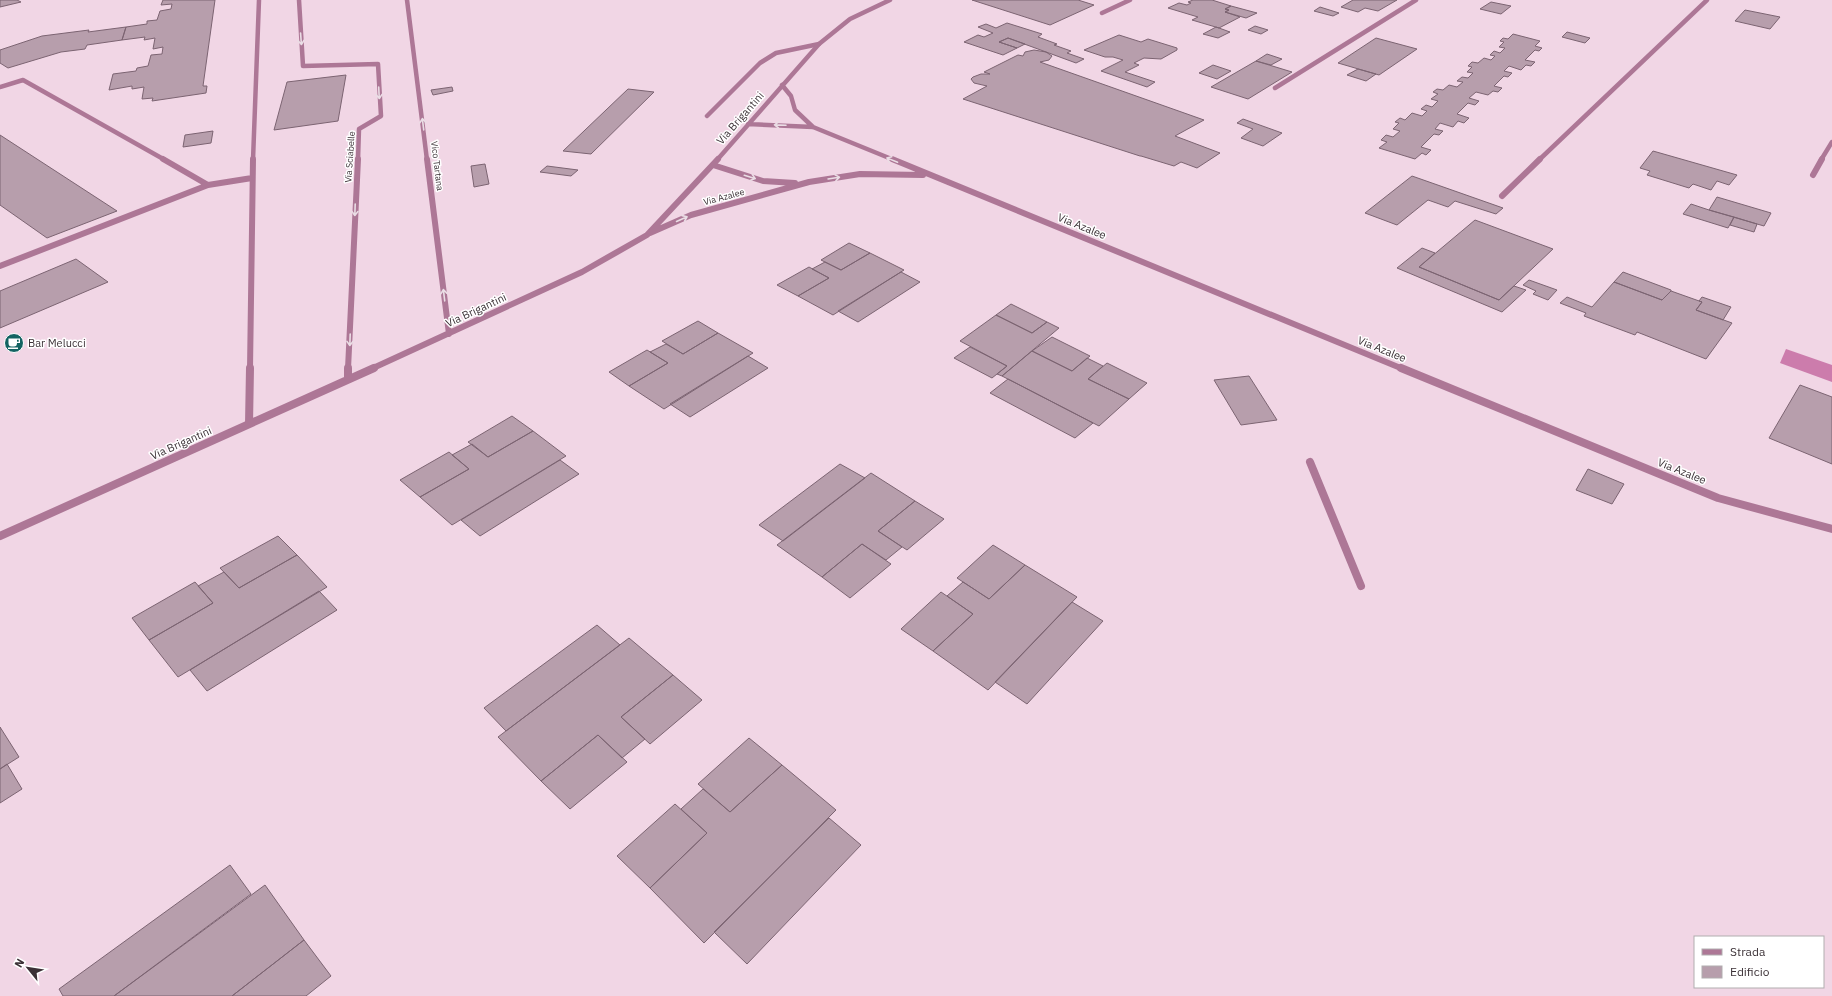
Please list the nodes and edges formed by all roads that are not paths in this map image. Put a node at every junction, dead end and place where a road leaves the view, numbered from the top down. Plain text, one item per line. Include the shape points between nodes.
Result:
1 (259, 0) edge
2 (299, 0) edge
3 (407, 0) edge
4 (890, 0) edge
5 (1130, 0) edge
6 (1416, 0) edge
7 (1707, 0) edge
8 (1102, 13) dead end
9 (819, 44) junction
10 (782, 85) junction
11 (0, 87) edge
12 (1275, 88) dead end
13 (708, 116) dead end
14 (748, 124) junction
15 (813, 127) junction
16 (1832, 142) edge
17 (713, 164) junction
18 (928, 175) junction
19 (1813, 175) dead end
20 (252, 178) junction
21 (809, 182) junction
22 (208, 185) junction
23 (1502, 196) dead end
24 (646, 235) junction
25 (0, 266) edge
26 (449, 334) junction
27 (348, 379) junction
28 (249, 424) junction
29 (1310, 462) dead end
30 (1832, 529) edge
31 (0, 536) edge
32 (1361, 586) dead end

1 - 20 street
2 -> 27 street, Via Sciabelle via 303,66 378,64 381,116 359,130
26 -> 3 street, Vico Tartana
4 - 9 street, Via Brigantini via 850,19
5 - 8 street
6 - 12 street
7 - 23 street
9 - 10 street, Via Brigantini
9 - 13 street via 776,53 760,63
10 - 14 street, Via Brigantini
10 - 15 street, Via Azalee via 791,96 795,110
11 - 22 street via 23,80
15 -> 14 street, Via Azalee
14 - 17 street, Via Brigantini
18 -> 15 street, Via Azalee
16 - 19 street
17 -> 21 street, Via Azalee via 763,181 781,184
17 - 24 street, Via Brigantini
21 -> 18 street, Via Azalee via 860,174
18 - 30 street, Via Azalee via 1718,498
20 - 22 street
20 - 28 street
24 -> 21 street, Via Azalee via 691,215
22 - 25 street
24 - 26 street, Via Brigantini via 582,272
26 - 27 street, Via Brigantini
27 - 28 street, Via Brigantini
28 - 31 street, Via Brigantini
29 - 32 street

